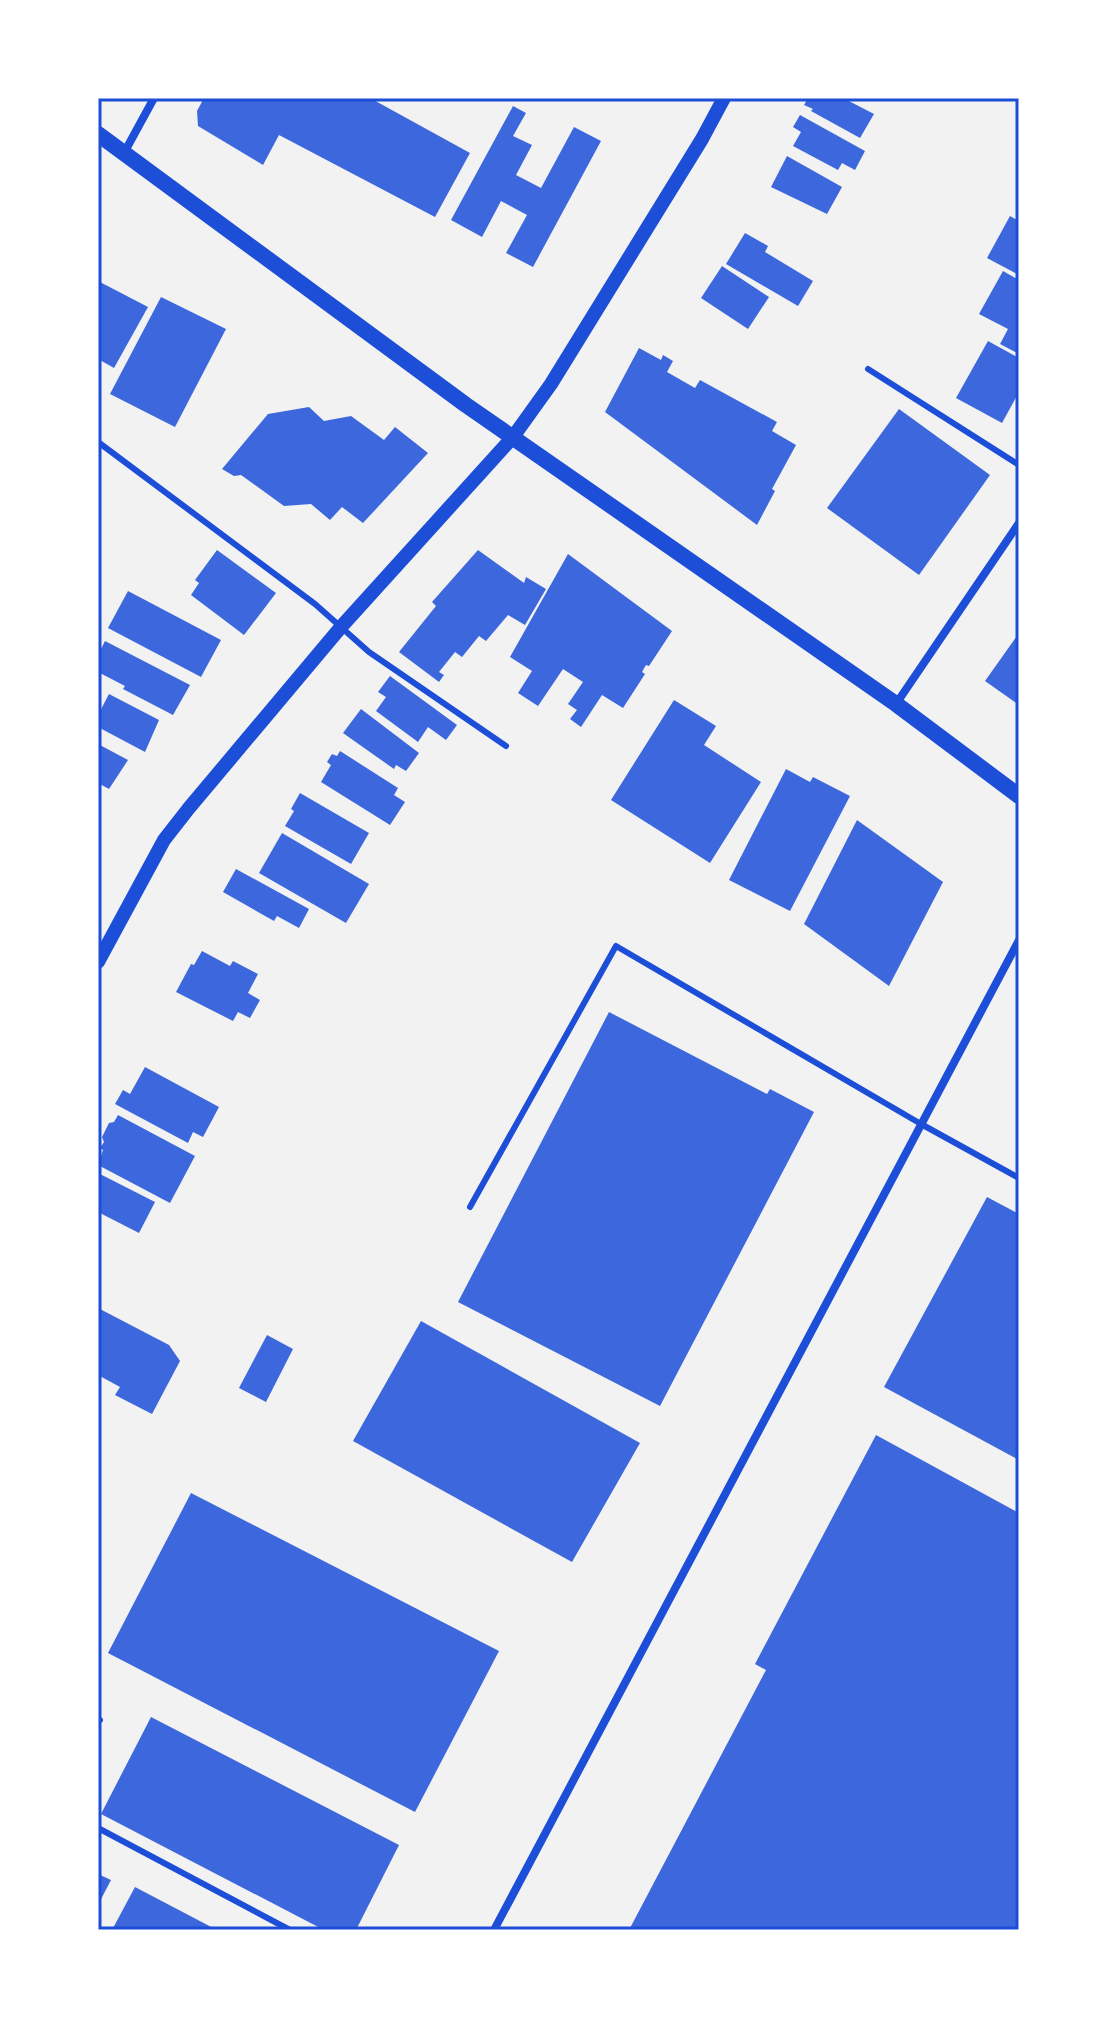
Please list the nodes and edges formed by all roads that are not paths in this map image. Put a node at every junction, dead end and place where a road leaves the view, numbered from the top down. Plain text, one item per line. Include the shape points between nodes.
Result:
1 (154, 98) edge
2 (724, 98) edge
3 (98, 134) edge
4 (124, 153) junction
5 (868, 369) dead end
6 (513, 437) junction
7 (98, 442) edge
8 (1019, 465) edge
9 (1019, 523) edge
10 (341, 627) junction
11 (896, 704) junction
12 (506, 746) dead end
13 (1019, 796) edge
14 (1019, 940) edge
15 (98, 962) edge
16 (921, 1124) junction
17 (1019, 1178) edge
18 (470, 1207) dead end
19 (98, 1828) edge
20 (290, 1930) edge
21 (494, 1930) edge

1 - 4 street
2 - 6 street via 551,384
3 - 4 main road
4 - 6 main road
5 - 8 lane
6 - 10 street
6 - 11 main road
7 - 10 lane
9 - 11 street
10 - 12 lane
10 - 15 street via 164,840
11 - 13 main road
14 - 16 street
16 - 17 lane
16 - 18 lane via 616,946
16 - 21 street
19 - 20 lane

